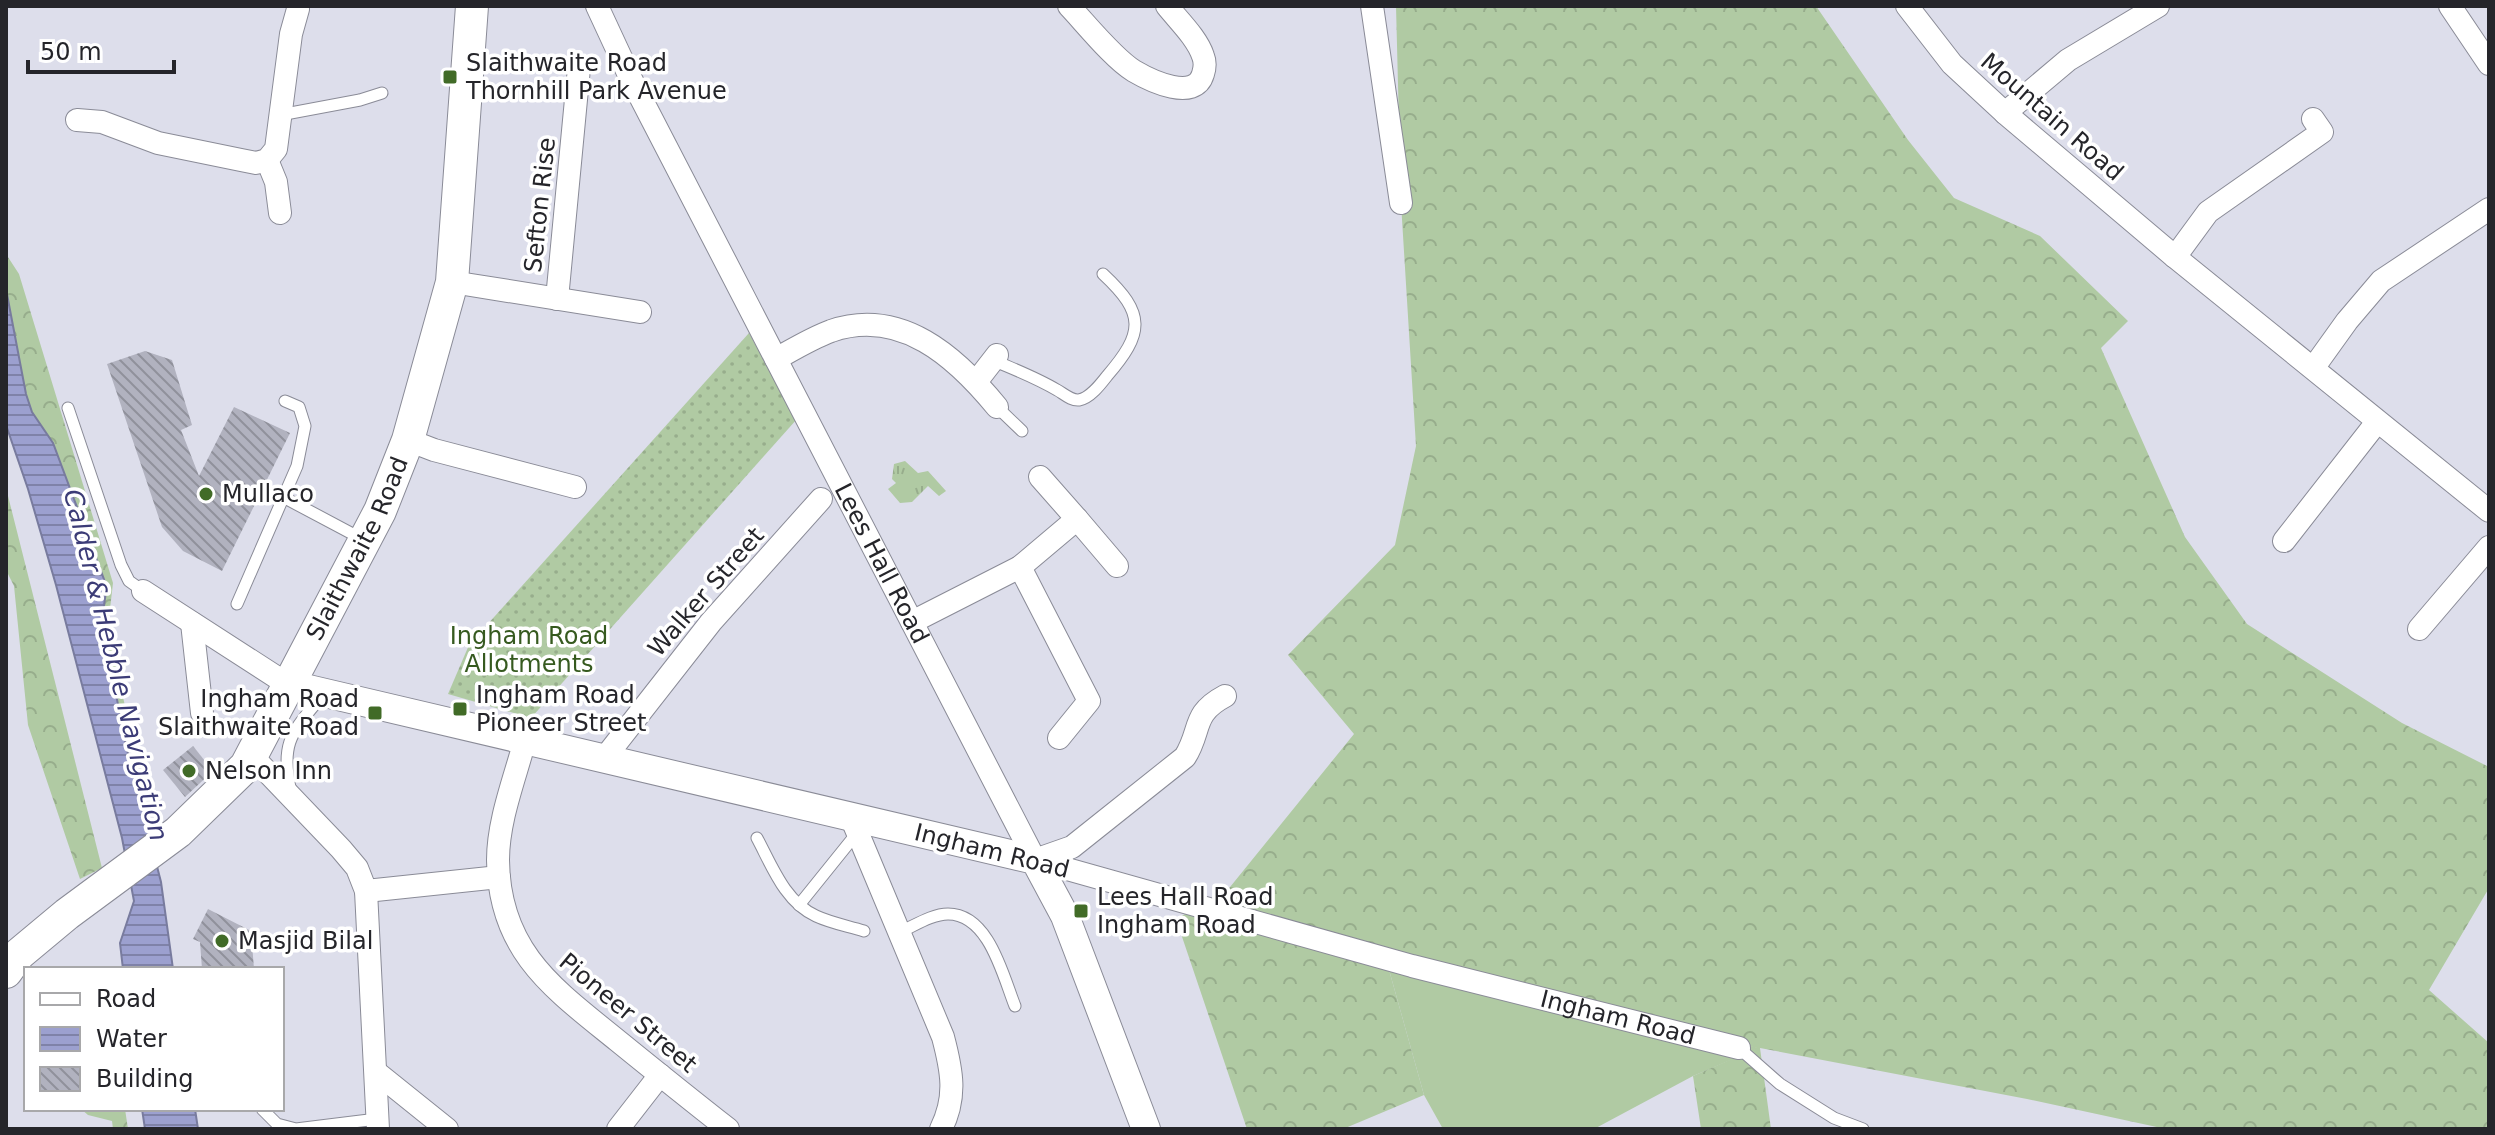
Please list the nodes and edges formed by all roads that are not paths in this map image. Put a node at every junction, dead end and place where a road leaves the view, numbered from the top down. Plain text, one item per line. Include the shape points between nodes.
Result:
1 (472, 6) edge
2 (597, 6) edge
3 (1069, 6) edge
4 (1167, 6) edge
5 (1372, 6) edge
6 (1907, 6) edge
7 (2158, 6) edge
8 (2450, 6) edge
9 (298, 7) edge
10 (2486, 52) edge
11 (579, 68) dead end
12 (382, 93) dead end
13 (2005, 113) junction
14 (280, 115) junction
15 (2313, 119) dead end
16 (77, 120) dead end
17 (267, 160) junction
18 (1401, 203) dead end
19 (2489, 209) edge
20 (280, 213) dead end
21 (2175, 257) junction
22 (1103, 274) dead end
23 (452, 282) junction
24 (557, 299) junction
25 (640, 312) dead end
26 (996, 358) joint
27 (776, 359) junction
28 (2314, 367) junction
29 (976, 382) junction
30 (285, 401) dead end
31 (997, 407) joint
32 (68, 408) dead end
33 (2377, 422) junction
34 (1022, 431) dead end
35 (408, 440) junction
36 (1040, 477) dead end
37 (575, 487) dead end
38 (283, 497) junction
39 (821, 499) dead end
40 (2489, 511) edge
41 (1077, 519) junction
42 (365, 540) junction
43 (2284, 541) dead end
44 (2489, 547) edge
45 (1117, 566) dead end
46 (1020, 567) junction
47 (143, 591) joint
48 (237, 604) dead end
49 (912, 622) junction
50 (192, 623) junction
51 (2419, 629) dead end
52 (287, 684) junction
53 (324, 692) junction
54 (1225, 696) dead end
55 (202, 713) dead end
56 (1059, 738) dead end
57 (525, 740) junction
58 (251, 755) junction
59 (603, 760) junction
60 (293, 800) junction
61 (854, 825) junction
62 (757, 838) dead end
63 (1035, 860) junction
64 (499, 877) junction
65 (366, 891) junction
66 (799, 905) junction
67 (864, 931) dead end
68 (900, 932) junction
69 (6, 972) edge
70 (1015, 1006) dead end
71 (1739, 1048) joint
72 (376, 1072) junction
73 (660, 1075) junction
74 (264, 1111) edge
75 (378, 1124) edge
76 (447, 1129) edge
77 (618, 1129) edge
78 (728, 1129) edge
79 (941, 1129) edge
80 (1146, 1129) edge
81 (1863, 1129) edge

1 - 23 main road, Slaithwaite Road
2 - 27 street, Lees Hall Road
3 - 4 street via 1130,69 1152,81 1193,87 1201,82 1203,56
5 - 18 street
6 - 13 street, Mountain Road via 1952,64
7 - 13 street via 2068,60
8 - 10 street
9 - 14 street
11 - 24 street, Sefton Rise
12 - 14 lane
13 - 21 street, Mountain Road
14 - 17 street via 276,149
15 - 21 street via 2322,132 2208,212
16 - 17 street via 102,122 158,143 256,163
17 - 20 street
19 - 28 street via 2381,281
21 - 28 street, Mountain Road
22 - 26 lane via 1124,294 1136,327 1133,343 1090,394 1071,398
23 - 24 street
23 - 35 main road, Slaithwaite Road
24 - 25 street
26 - 29 street
27 - 29 street via 833,330 880,325 923,338
27 - 49 street, Lees Hall Road
28 - 33 street, Mountain Road
29 - 31 street
30 - 38 lane via 299,407 305,426 297,466
31 - 34 lane
32 - 47 lane via 121,565 129,581
33 - 40 street, Mountain Road
33 - 43 street
35 - 37 street
35 - 42 main road, Slaithwaite Road
36 - 41 street
38 - 42 lane
38 - 48 lane
39 - 59 street, Walker Street via 711,622
41 - 45 street
41 - 46 street
42 - 52 main road, Slaithwaite Road
44 - 51 street
46 - 49 street
46 - 56 street via 1089,701
47 - 50 street
49 - 63 street, Lees Hall Road
50 - 52 street
50 - 55 street
52 - 53 street, Ingham Road
52 - 58 main road, Slaithwaite Road
53 - 57 street, Ingham Road
53 - 60 lane via 291,734 287,753
54 - 63 street via 1201,715 1185,757 1072,847
57 - 59 street, Ingham Road
57 - 64 street, Pioneer Street via 499,840
58 - 60 street
58 - 69 main road, Slaithwaite Road via 178,832 19,954
59 - 61 street, Ingham Road
60 - 65 street via 357,868
61 - 63 street, Ingham Road
61 - 66 lane
61 - 68 street
62 - 66 lane via 784,889
63 - 71 street, Ingham Road via 1412,966
63 - 80 street, Lees Hall Road via 1065,916
64 - 65 street
64 - 73 street, Pioneer Street via 512,927 550,986
65 - 72 street
66 - 67 lane via 815,916
68 - 70 lane via 946,914 960,917 980,930 993,951
68 - 79 street via 953,1075 952,1103
71 - 81 lane via 1780,1084 1834,1118
72 - 75 street
72 - 76 street
73 - 77 street
73 - 78 street, Pioneer Street
74 - 75 lane via 277,1124 296,1129

